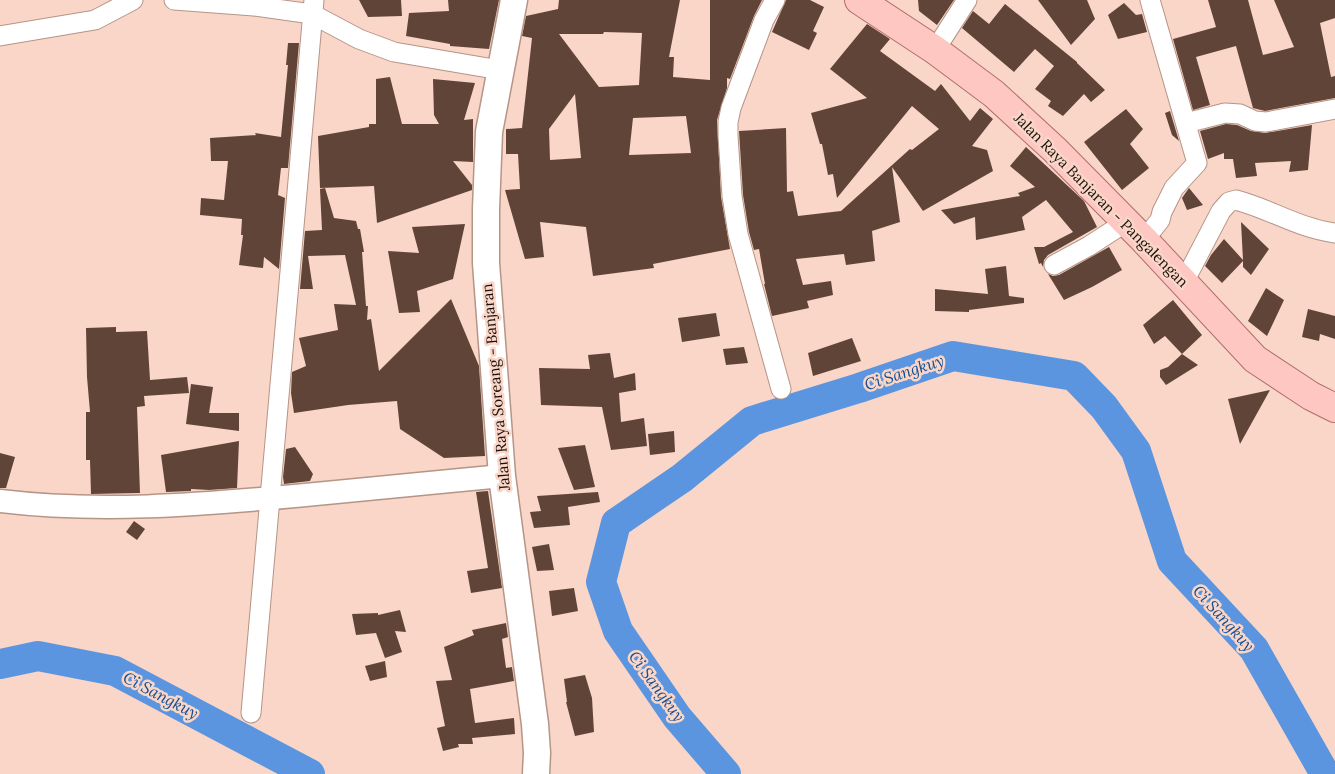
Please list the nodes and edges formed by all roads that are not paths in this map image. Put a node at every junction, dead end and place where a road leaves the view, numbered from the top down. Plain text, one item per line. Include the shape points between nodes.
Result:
1 (133, 0) edge
2 (174, 0) edge
3 (514, 0) edge
4 (775, 0) edge
5 (859, 0) edge
6 (967, 0) edge
7 (1150, 0) edge
8 (109, 6) edge
9 (313, 7) edge
10 (0, 36) edge
11 (935, 50) junction
12 (500, 70) junction
13 (1335, 109) edge
14 (1186, 123) junction
15 (1335, 233) edge
16 (1144, 241) junction
17 (1054, 265) dead end
18 (1182, 280) junction
19 (781, 389) dead end
20 (1335, 408) edge
21 (502, 476) junction
22 (270, 499) junction
23 (0, 501) edge
24 (251, 713) dead end
25 (536, 774) edge

1 - 8 street
2 - 9 street
3 - 12 main road, Jalan Raya Soreang - Banjaran
4 - 19 street via 764,20 731,108 728,136 738,234
5 - 11 main road, Jalan Raya Banjaran - Pangalengan
6 - 11 street
7 - 14 street
8 - 10 street via 94,20 81,24
9 - 12 street via 360,39 394,52
9 - 22 street
11 - 16 main road, Jalan Raya Banjaran - Pangalengan via 994,94 1055,150
12 - 21 main road, Jalan Raya Soreang - Banjaran via 489,132 486,263
13 - 14 street via 1266,122 1225,113
14 - 16 street via 1197,163 1174,188 1160,220
15 - 18 street via 1290,221 1236,200 1229,202
16 - 17 street via 1089,246
16 - 18 main road, Jalan Raya Banjaran - Pangalengan
18 - 20 main road, Jalan Raya Banjaran - Pangalengan via 1255,359
21 - 22 street
21 - 25 main road, Jalan Raya Soreang - Banjaran via 535,724
22 - 23 street via 81,508
22 - 24 street

